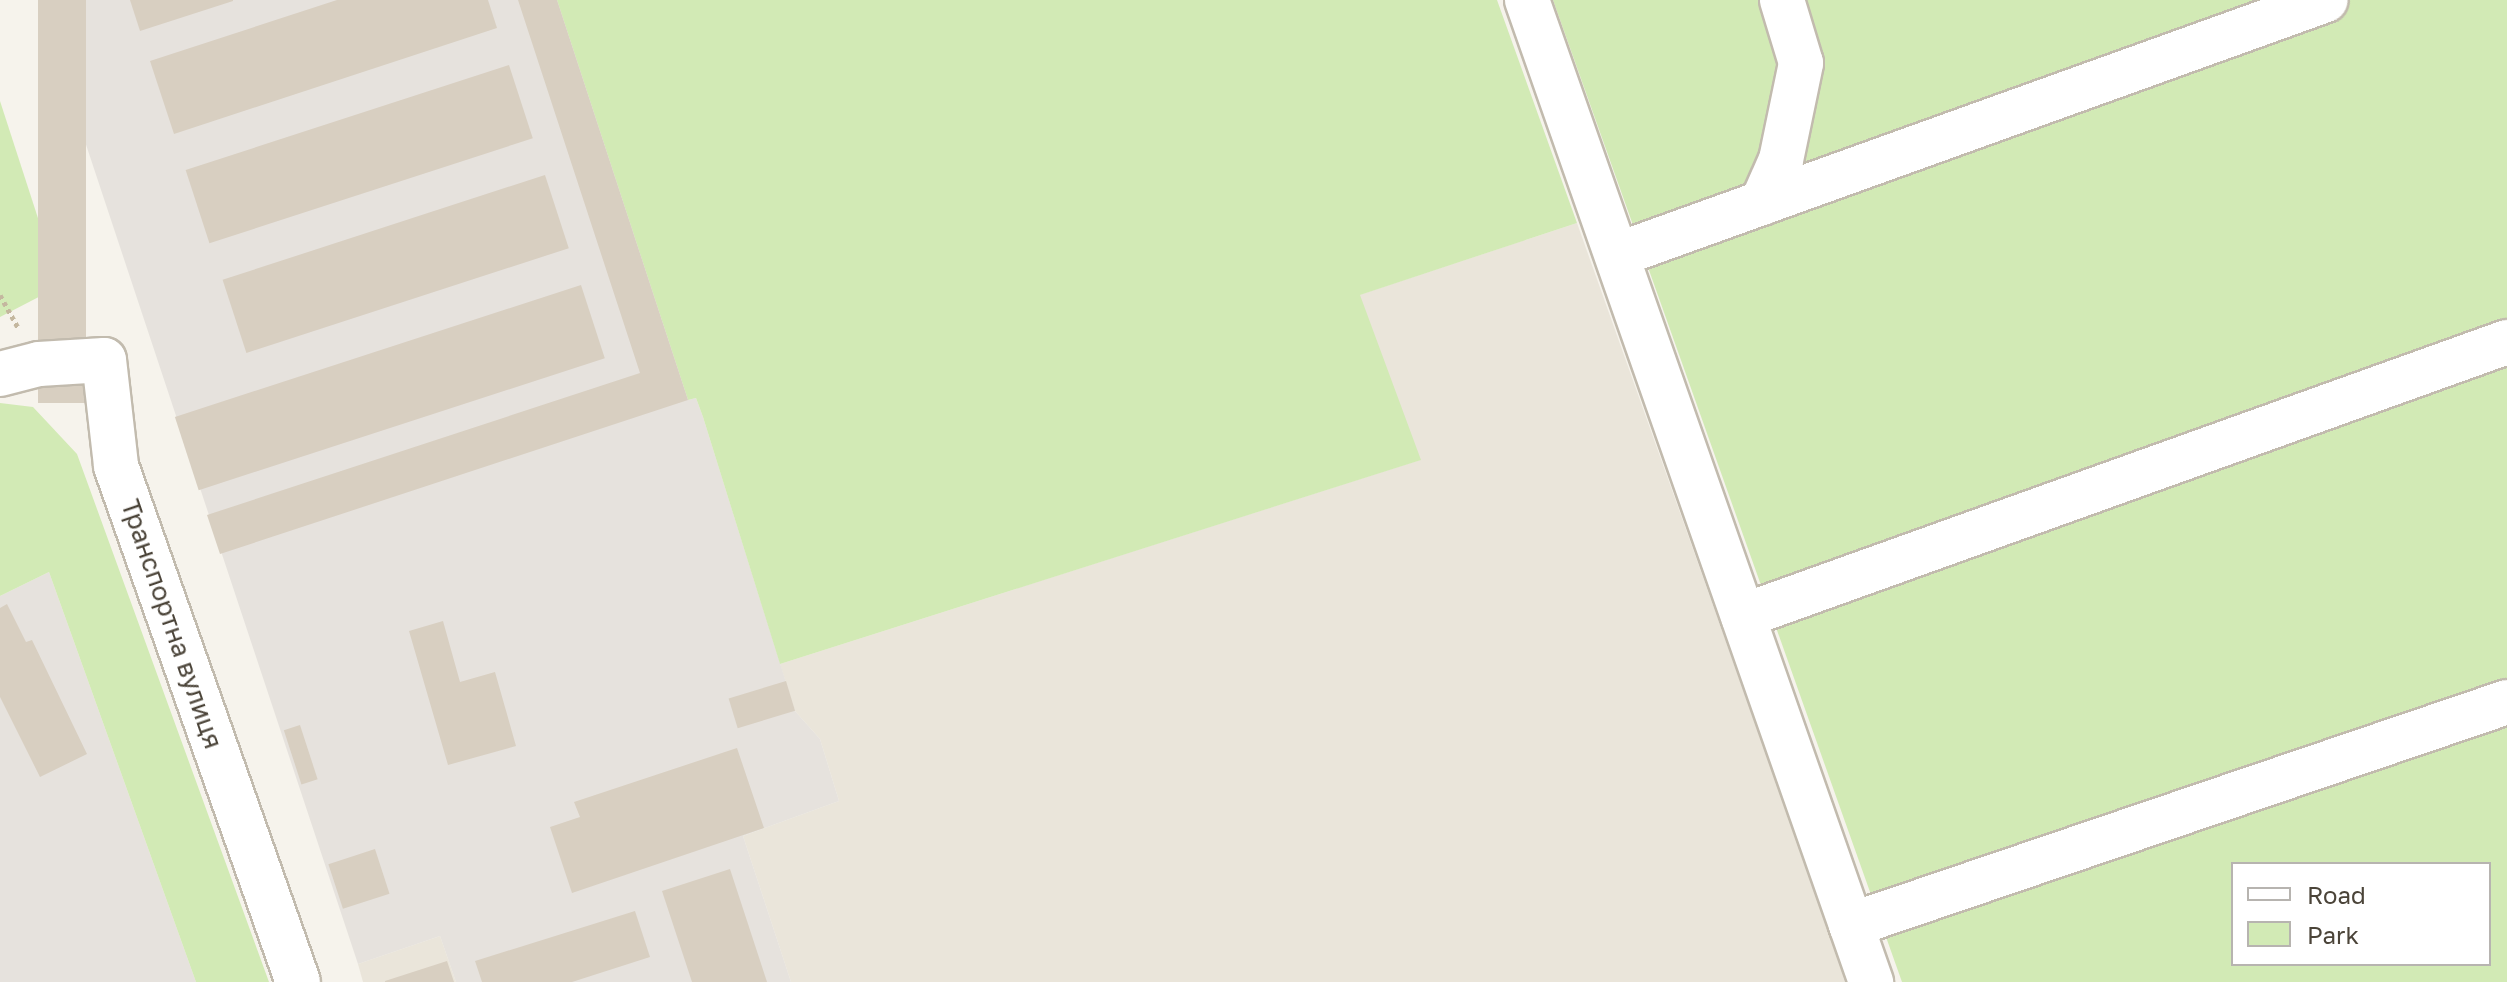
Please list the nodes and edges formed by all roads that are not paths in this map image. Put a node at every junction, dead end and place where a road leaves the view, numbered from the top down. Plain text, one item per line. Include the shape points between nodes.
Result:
1 (1527, 0) edge
2 (1782, 0) edge
3 (2326, 0) edge
4 (1762, 203) junction
5 (1617, 255) junction
6 (2507, 342) edge
7 (0, 374) edge
8 (1743, 616) junction
9 (2507, 702) edge
10 (1851, 925) junction
11 (298, 982) edge
12 (1871, 982) edge

1 - 5 street
2 - 4 street via 1801,63 1781,160
3 - 4 street
4 - 5 street
5 - 8 street
6 - 8 street
7 - 11 street, Транспортна вулиця via 39,364 104,360 116,466
8 - 10 street
9 - 10 street
10 - 12 street

